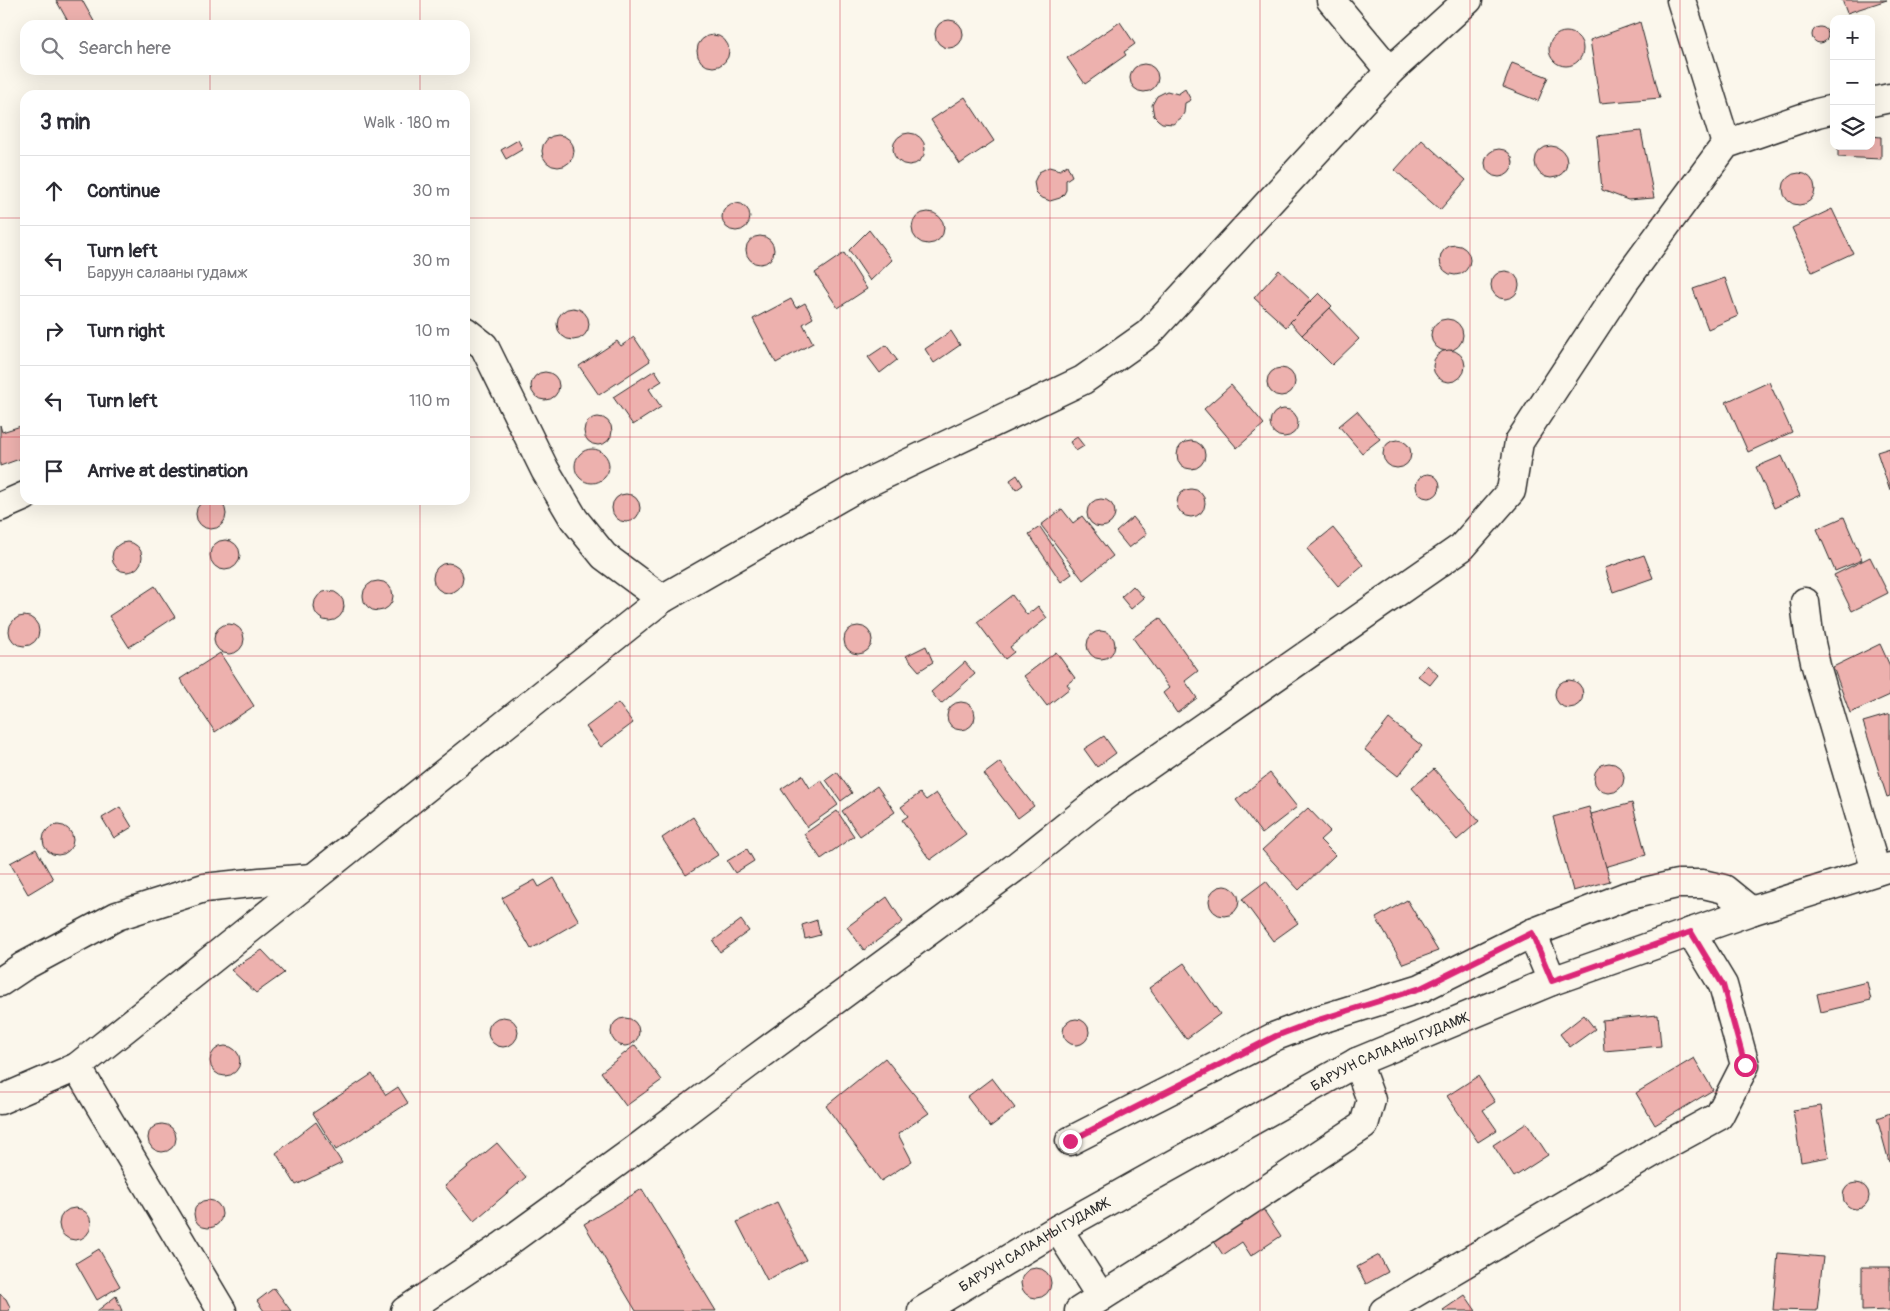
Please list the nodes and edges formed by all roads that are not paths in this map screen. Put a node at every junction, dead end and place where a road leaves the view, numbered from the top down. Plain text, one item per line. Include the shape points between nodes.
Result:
1 (1332, 0) edge
2 (1468, 0) edge
3 (1681, 0) edge
4 (1390, 71) junction
5 (1890, 98) edge
6 (1875, 101) edge
7 (1830, 110) edge
8 (1726, 144) junction
9 (470, 335) edge
10 (20, 498) edge
11 (0, 507) edge
12 (662, 599) junction
13 (1804, 602) dead end
14 (1883, 869) edge
15 (313, 878) junction
16 (1751, 911) junction
17 (1691, 932) junction
18 (1532, 933) junction
19 (1552, 981) junction
20 (0, 982) edge
21 (1357, 1062) junction
22 (77, 1067) junction
23 (0, 1100) edge
24 (1070, 1141) dead end
25 (1058, 1229) junction
26 (1090, 1304) edge
27 (222, 1311) edge
28 (405, 1311) edge
29 (922, 1311) edge
30 (1384, 1311) edge

1 - 4 street
2 - 4 street
3 - 8 street
4 - 12 street via 1148,334 1083,380 856,488
5 - 6 street
7 - 8 street
8 - 28 street via 1625,281 1524,434 1519,442 1511,490 1462,547 1107,794 1012,869 640,1146 501,1247
9 - 12 street via 484,346 545,470 574,519 604,556
10 - 11 street
12 - 15 street
13 - 14 street via 1816,666
14 - 16 street, БАРУУН САЛААНЫ ГУДАМЖ
15 - 20 street via 204,888 117,916
15 - 22 street
16 - 17 street, БАРУУН САЛААНЫ ГУДАМЖ
16 - 18 street via 1724,889 1703,884 1677,884 1627,896
17 - 19 street, БАРУУН САЛААНЫ ГУДАМЖ
17 - 30 street via 1723,985 1745,1065 1719,1116
18 - 19 street
18 - 24 street via 1421,988 1276,1036
19 - 21 street, БАРУУН САЛААНЫ ГУДАМЖ
21 - 25 street, БАРУУН САЛААНЫ ГУДАМЖ
21 - 26 street via 1371,1100 1364,1125
22 - 23 street
22 - 27 street
25 - 26 street
25 - 29 street, БАРУУН САЛААНЫ ГУДАМЖ

